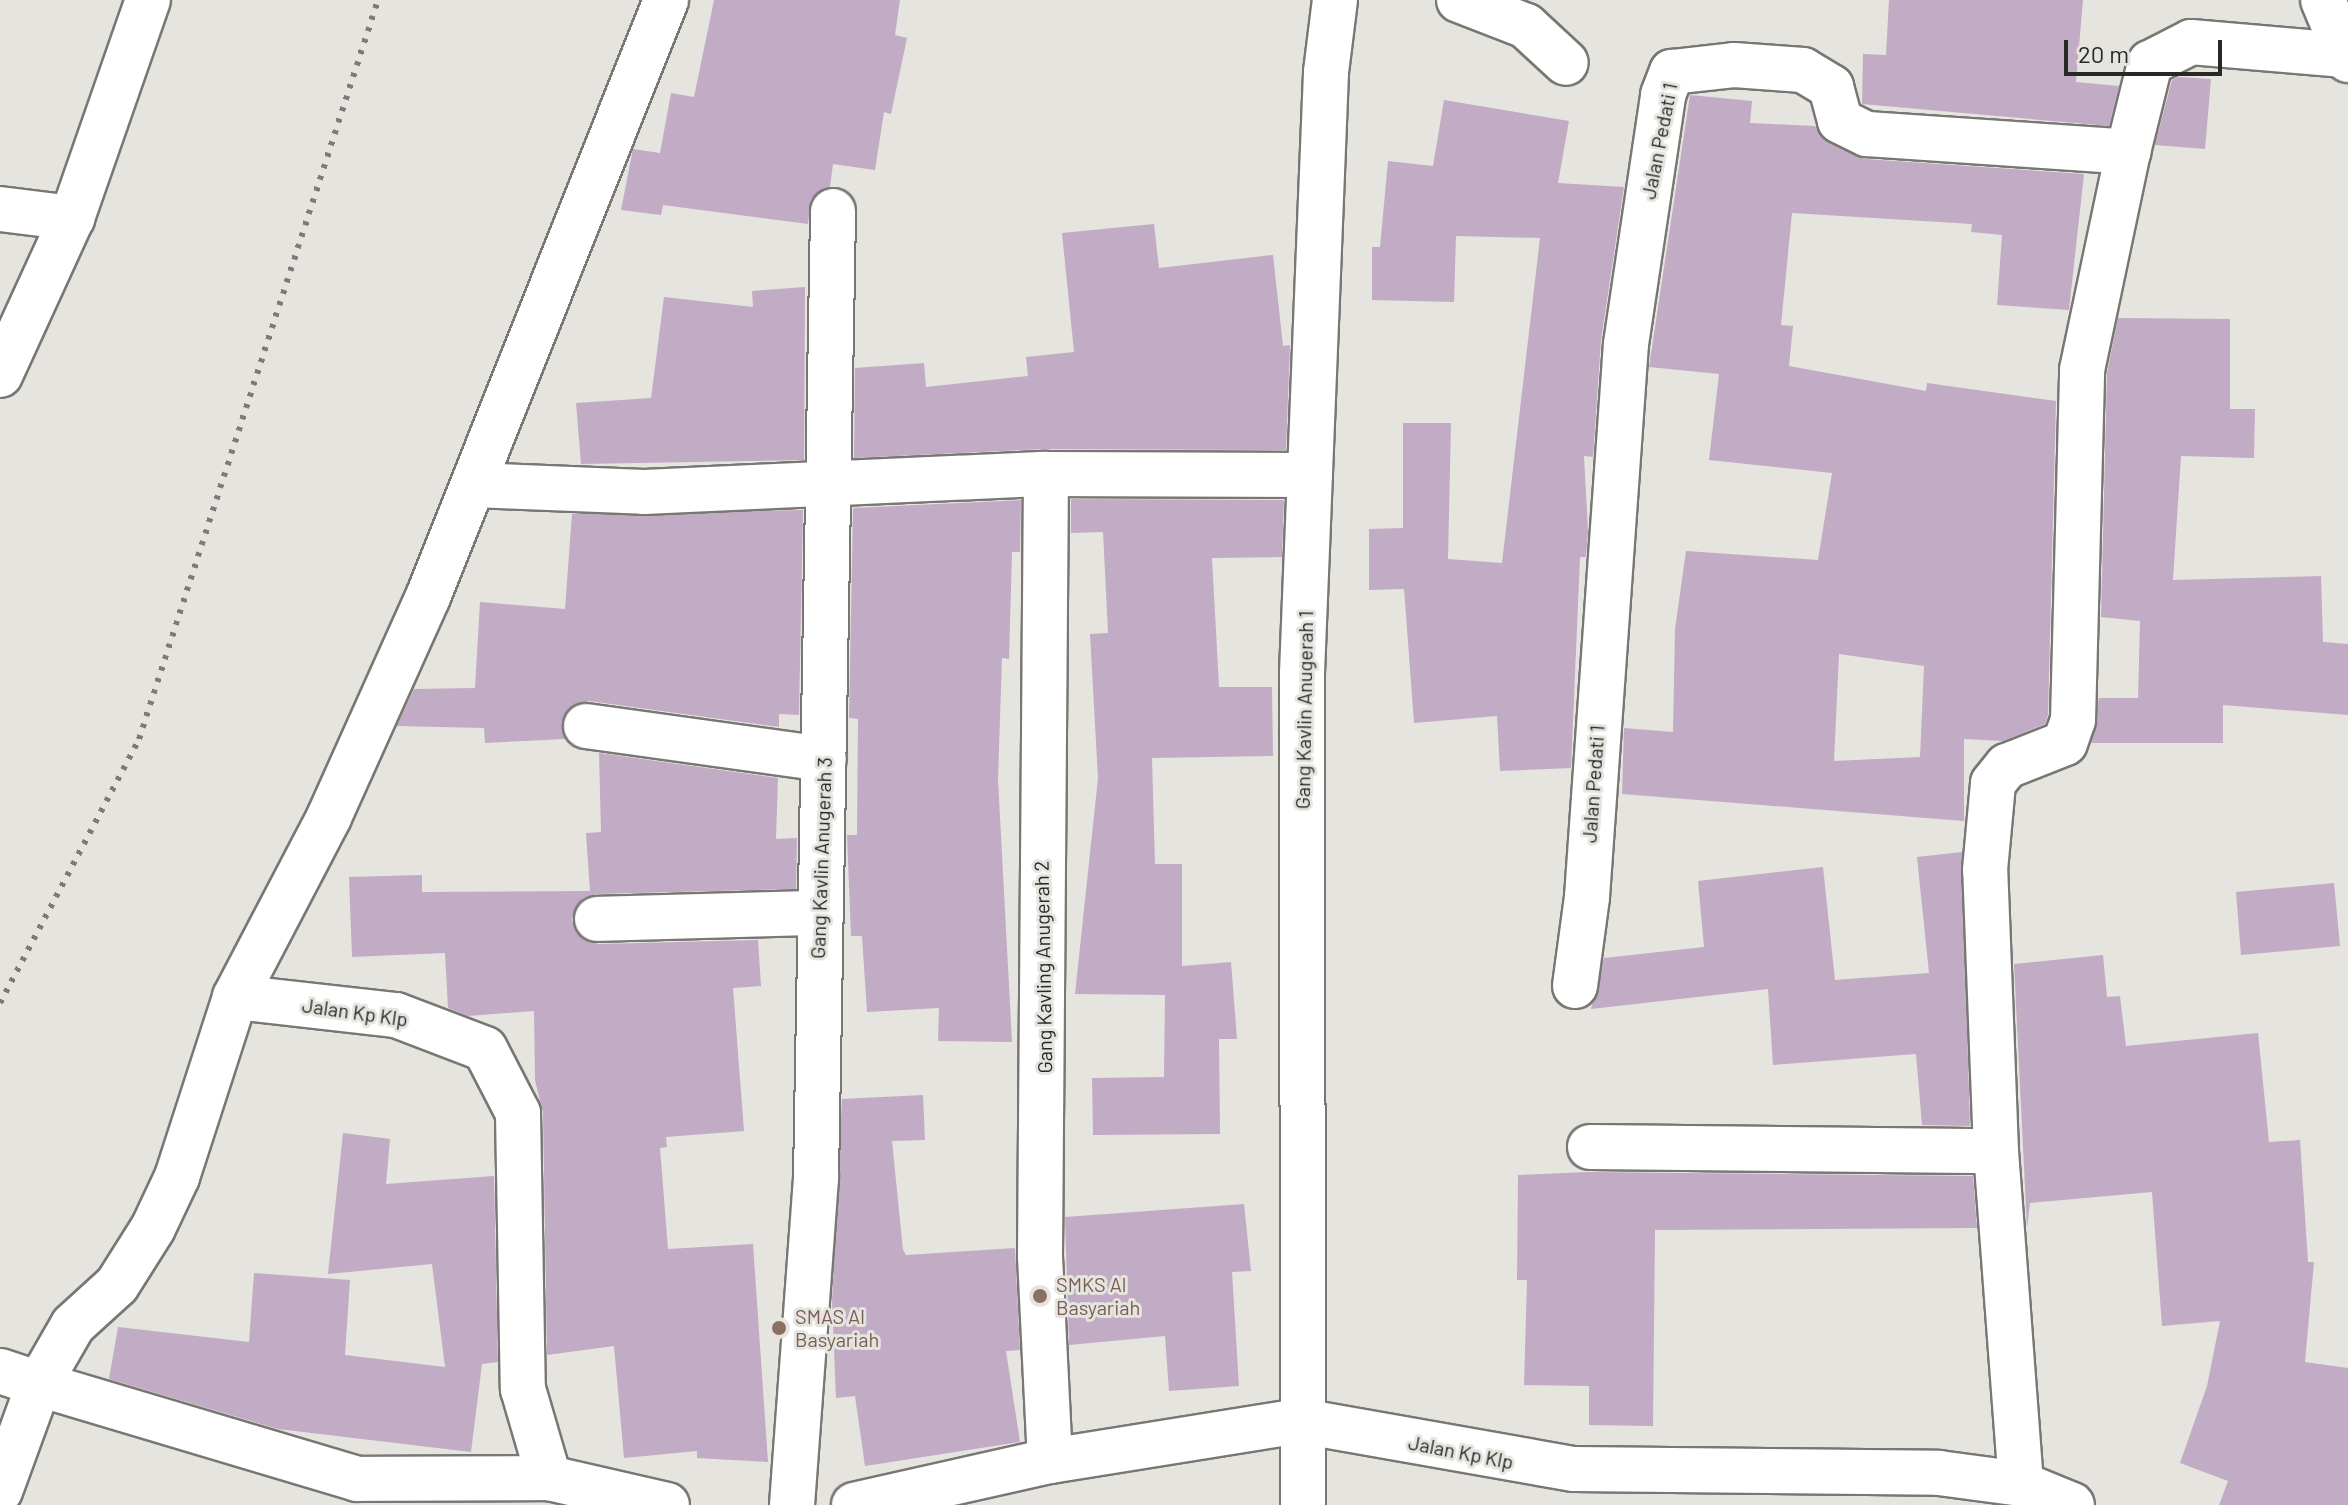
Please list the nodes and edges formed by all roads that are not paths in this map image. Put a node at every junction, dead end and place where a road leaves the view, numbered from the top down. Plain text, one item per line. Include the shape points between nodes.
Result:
1 (148, 0) edge
2 (666, 0) edge
3 (1335, 0) edge
4 (1459, 0) edge
5 (2323, 0) edge
6 (2346, 58) edge
7 (1566, 63) dead end
8 (2128, 152) junction
9 (0, 209) edge
10 (833, 211) dead end
11 (72, 218) junction
12 (0, 375) edge
13 (1046, 474) junction
14 (1310, 475) junction
15 (824, 481) junction
16 (473, 485) junction
17 (586, 726) dead end
18 (824, 759) junction
19 (816, 913) junction
20 (597, 919) dead end
21 (1575, 986) dead end
22 (235, 997) junction
23 (1590, 1147) dead end
24 (1996, 1151) junction
25 (19, 1378) edge
26 (1301, 1421) junction
27 (1050, 1461) junction
28 (549, 1478) junction
29 (2021, 1484) junction
30 (0, 1491) edge
31 (667, 1505) edge
32 (792, 1505) edge
33 (863, 1505) edge
34 (1303, 1505) edge
35 (2072, 1505) edge

1 - 11 street
2 - 16 street
3 - 14 street, Gang Kavlin Anugerah 1 via 1326,72
4 - 7 street via 1526,26
5 - 6 street
6 - 8 street via 2191,42 2150,63
8 - 21 street, Jalan Pedati 1 via 1867,134 1840,121 1831,87 1803,70 1734,65 1672,72 1663,95 1626,344 1587,897
8 - 24 street via 2082,370 2073,720 2065,743 2007,766 1993,783 1985,870
9 - 11 street
10 - 15 street, Gang Kavlin Anugerah 3
11 - 12 street
13 - 14 street
13 - 15 street
13 - 27 street, Gang Kavling Anugerah 2 via 1040,1257
14 - 26 street, Gang Kavlin Anugerah 1 via 1302,673
15 - 16 street via 644,492
15 - 18 street, Gang Kavlin Anugerah 3
16 - 22 street via 329,817
17 - 18 street
18 - 19 street, Gang Kavlin Anugerah 3
19 - 20 street
19 - 32 street, Gang Kavlin Anugerah 3 via 816,1178
22 - 25 street via 177,1177 153,1228 117,1285
22 - 28 street, Jalan Kp Klp via 410,1019 485,1049 505,1078 518,1113 523,1389
23 - 24 street
24 - 29 street
25 - 28 street via 357,1479
25 - 30 street
26 - 27 street, Jalan Kp Klp
26 - 29 street, Jalan Kp Klp via 1574,1469 1939,1473
26 - 34 street, Gang Kavlin Anugerah 1
27 - 33 street, Jalan Kp Klp
28 - 31 street
29 - 35 street, Jalan Kp Klp

